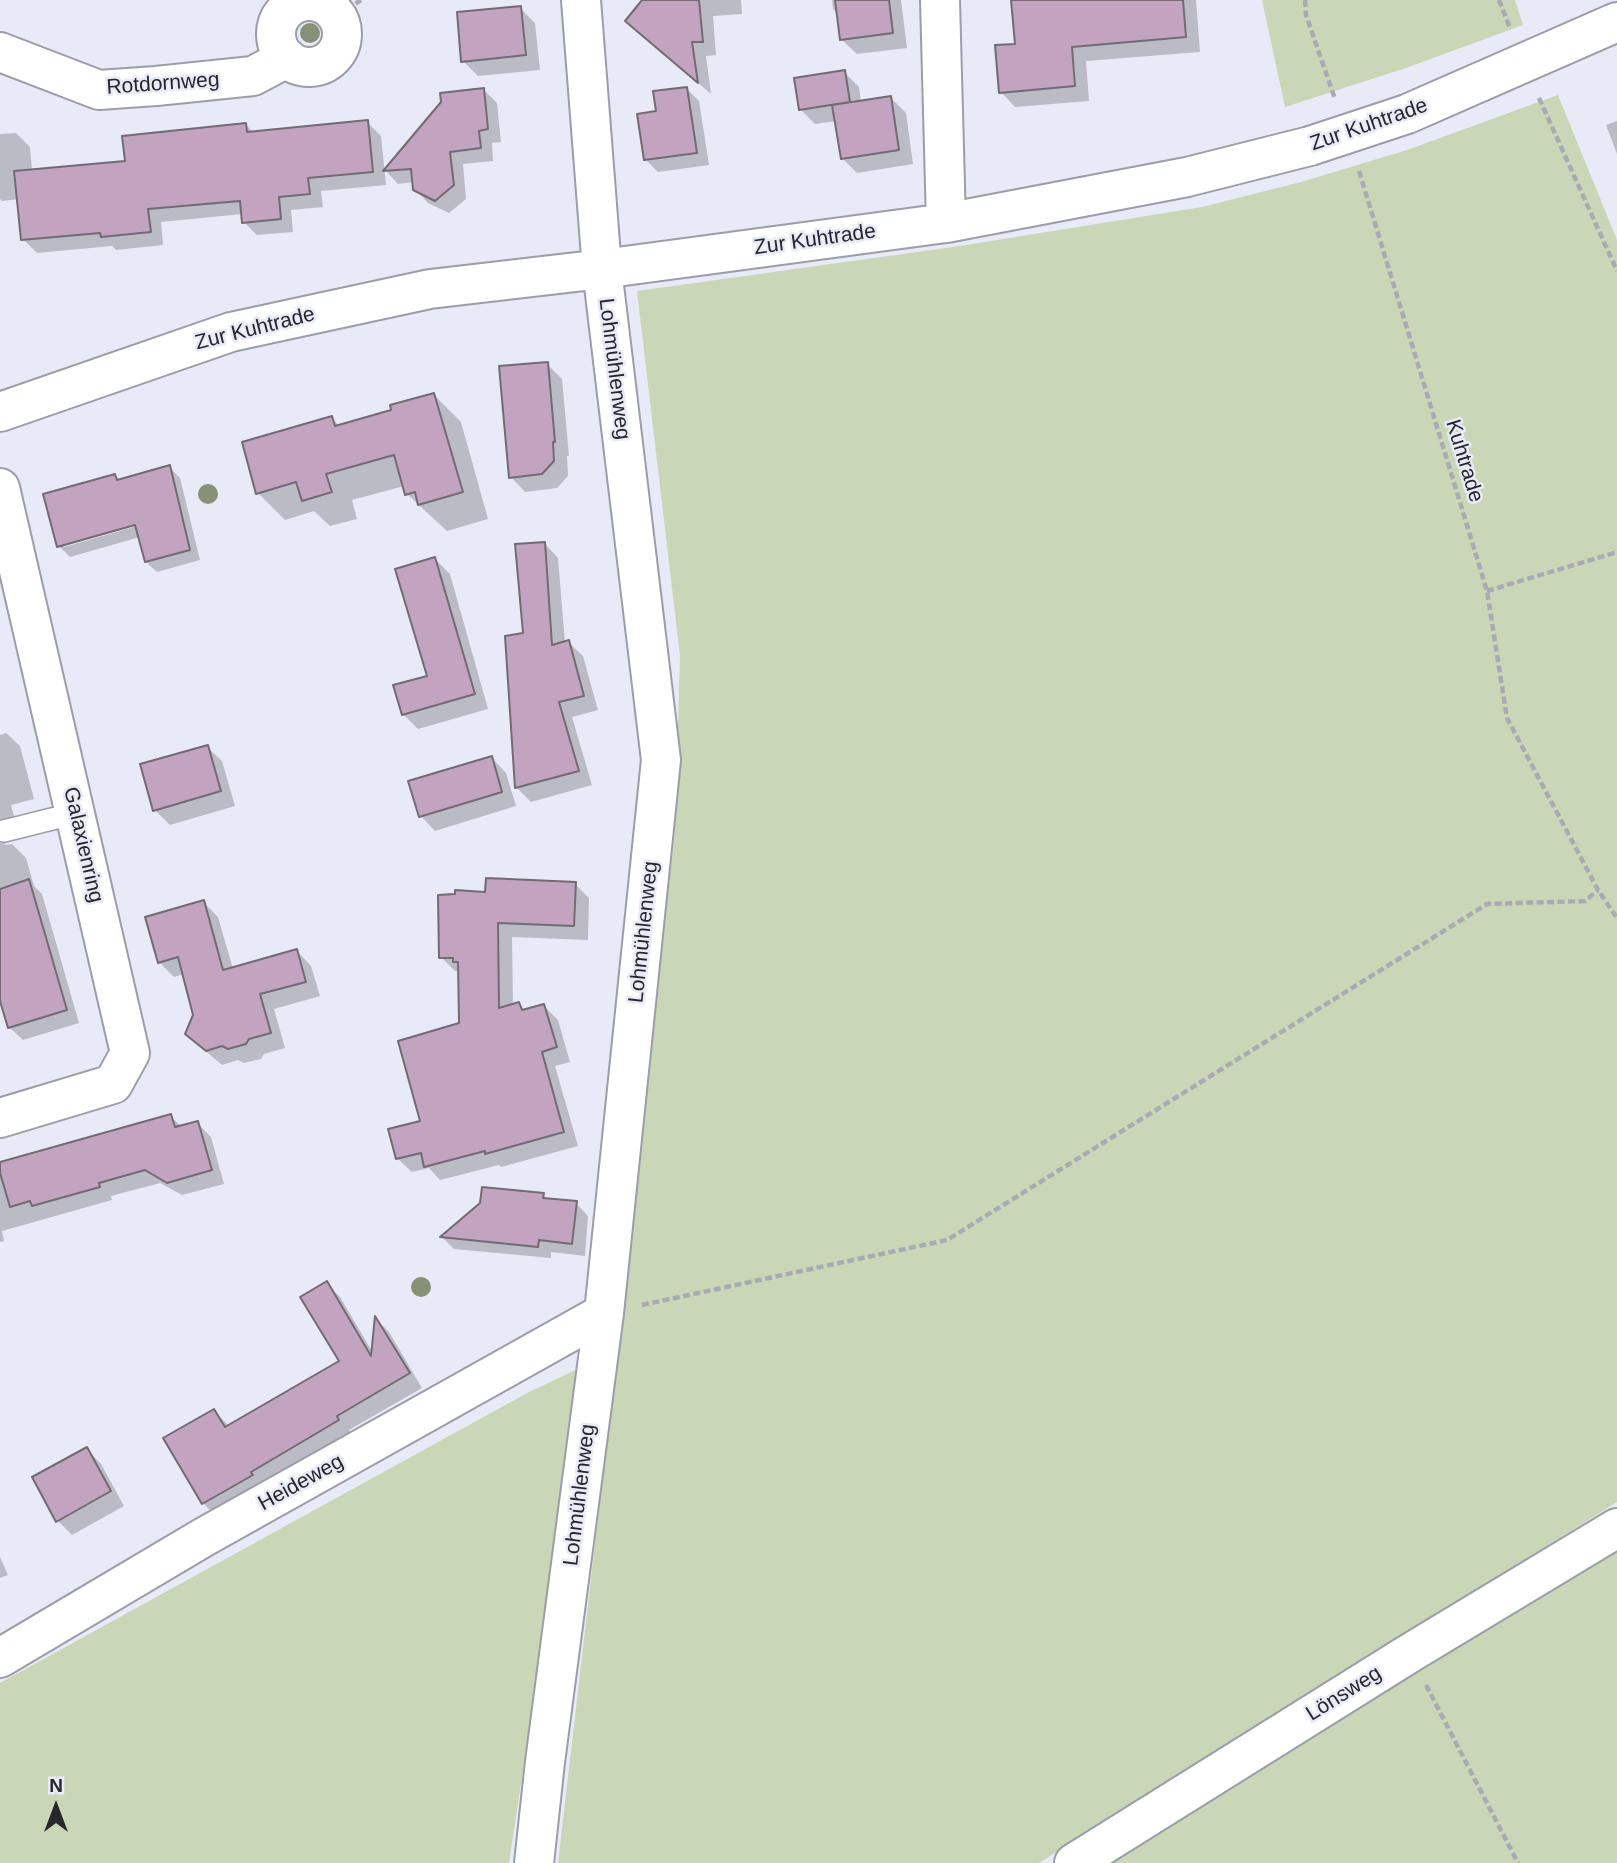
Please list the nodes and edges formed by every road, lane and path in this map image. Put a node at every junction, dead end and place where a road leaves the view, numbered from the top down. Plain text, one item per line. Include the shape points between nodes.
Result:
1 (581, 0) edge
2 (940, 0) edge
3 (1305, 0) edge
4 (350, 8) edge
5 (1617, 22) edge
6 (0, 52) edge
7 (1524, 63) junction
8 (1336, 102) dead end
9 (1357, 165) dead end
10 (946, 223) junction
11 (602, 269) junction
12 (1617, 271) edge
13 (0, 412) edge
14 (0, 488) edge
15 (1617, 552) edge
16 (1487, 591) junction
17 (76, 813) junction
18 (4, 831) dead end
19 (1598, 890) junction
20 (1617, 918) edge
21 (0, 1118) edge
22 (604, 1313) junction
23 (1617, 1528) edge
24 (1410, 1653) junction
25 (0, 1658) edge
26 (534, 1863) edge
27 (1074, 1863) edge
28 (1518, 1863) edge

1 - 11 street, Lohmühlenweg
2 - 10 street
3 - 8 path
4 - 6 street, Rotdornweg via 313,0 285,10 277,23 276,38 287,58 253,76 99,90
5 - 7 street, Zur Kuhtrade
7 - 10 street, Zur Kuhtrade, bridge via 1407,114 1310,146 1187,177
7 - 12 path
9 - 16 path, Kuhtrade
10 - 11 street, Zur Kuhtrade
11 - 13 street, Zur Kuhtrade via 430,289 231,332
11 - 22 street, Lohmühlenweg via 661,760
14 - 17 street, Galaxienring
15 - 16 path
16 - 19 path, Kuhtrade via 1507,718
17 - 18 lane
17 - 21 street, Galaxienring via 130,1053 113,1084
19 - 20 path, Kuhtrade
19 - 22 path via 1585,901 1487,904 947,1240
22 - 25 street, Heideweg via 204,1537
22 - 26 street, Lohmühlenweg
23 - 24 street, Lönsweg
24 - 27 street, Lönsweg
24 - 28 path

